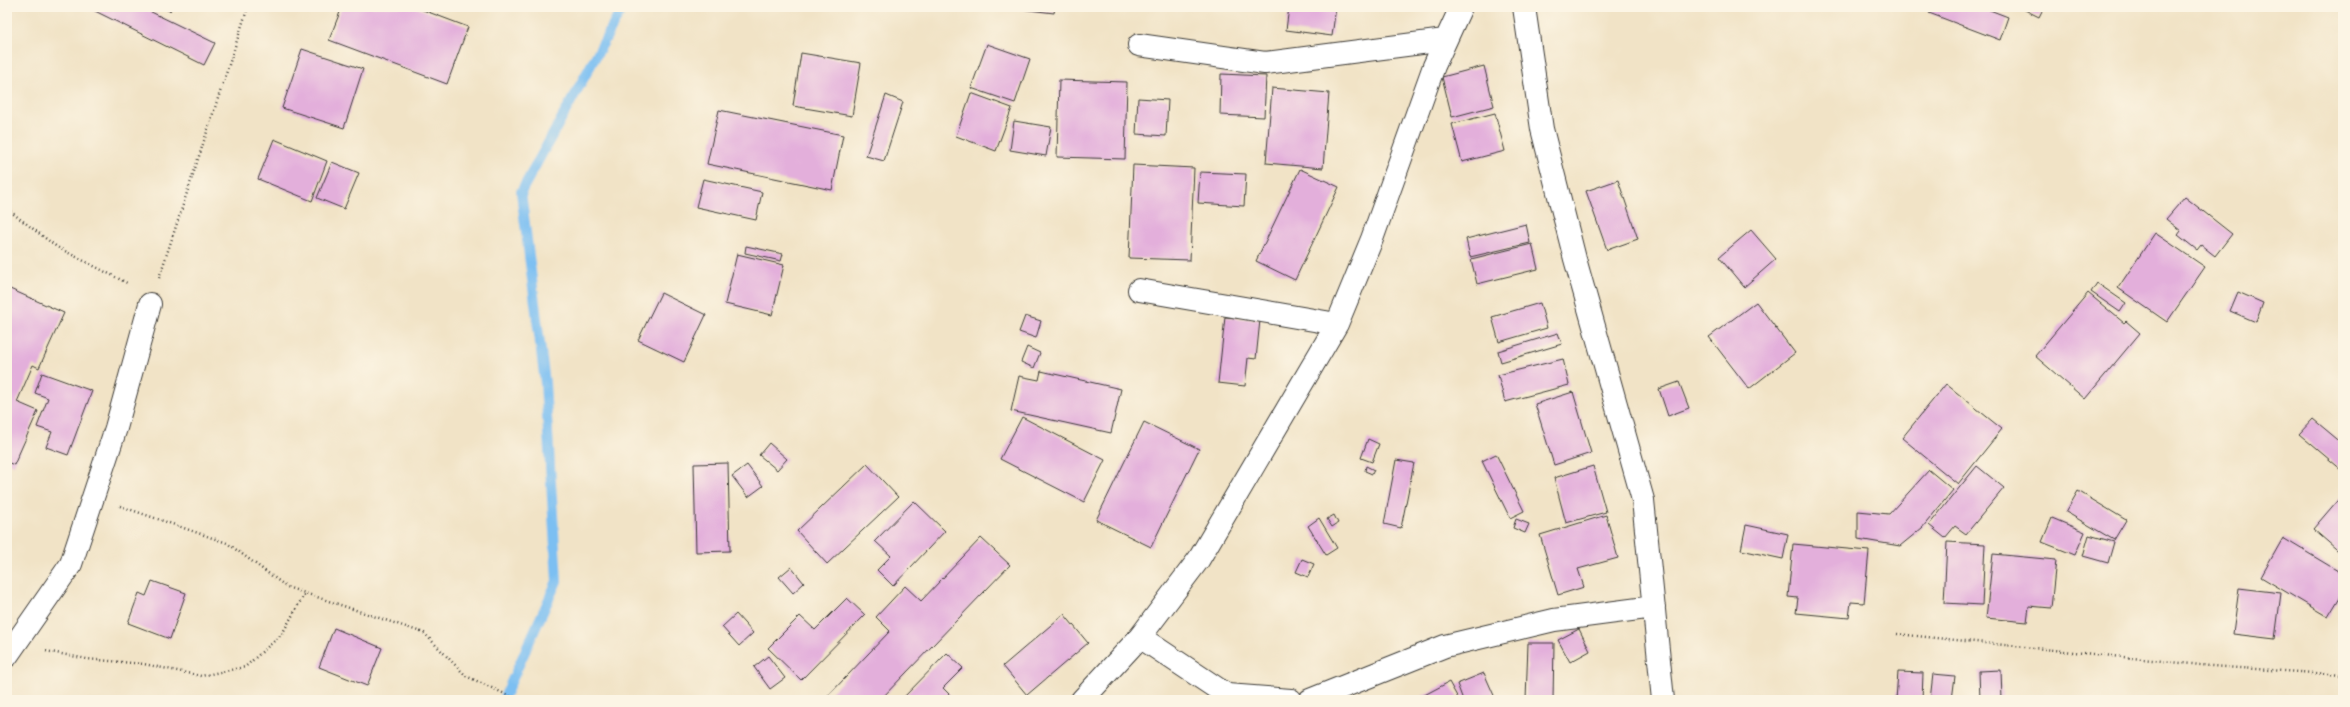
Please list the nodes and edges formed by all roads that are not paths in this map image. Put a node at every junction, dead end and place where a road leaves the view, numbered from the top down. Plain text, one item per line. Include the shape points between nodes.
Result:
1 (1461, 7) edge
2 (1524, 7) edge
3 (1446, 40) junction
4 (1139, 45) dead end
5 (1138, 290) dead end
6 (150, 304) road end
7 (1337, 324) junction
8 (1654, 607) junction
9 (1140, 637) junction
10 (11, 650) edge
11 (1082, 700) edge
12 (1291, 700) edge
13 (1310, 700) edge
14 (1663, 700) edge

1 - 3 street
2 - 8 street via 1542,129 1575,259 1643,500
3 - 4 street via 1266,63
3 - 7 street via 1434,66 1372,239
5 - 7 street
6 - 10 street via 116,428 71,564
7 - 9 street via 1199,559
8 - 13 street via 1554,620 1445,646
8 - 14 street
9 - 11 street
9 - 12 street via 1227,695

